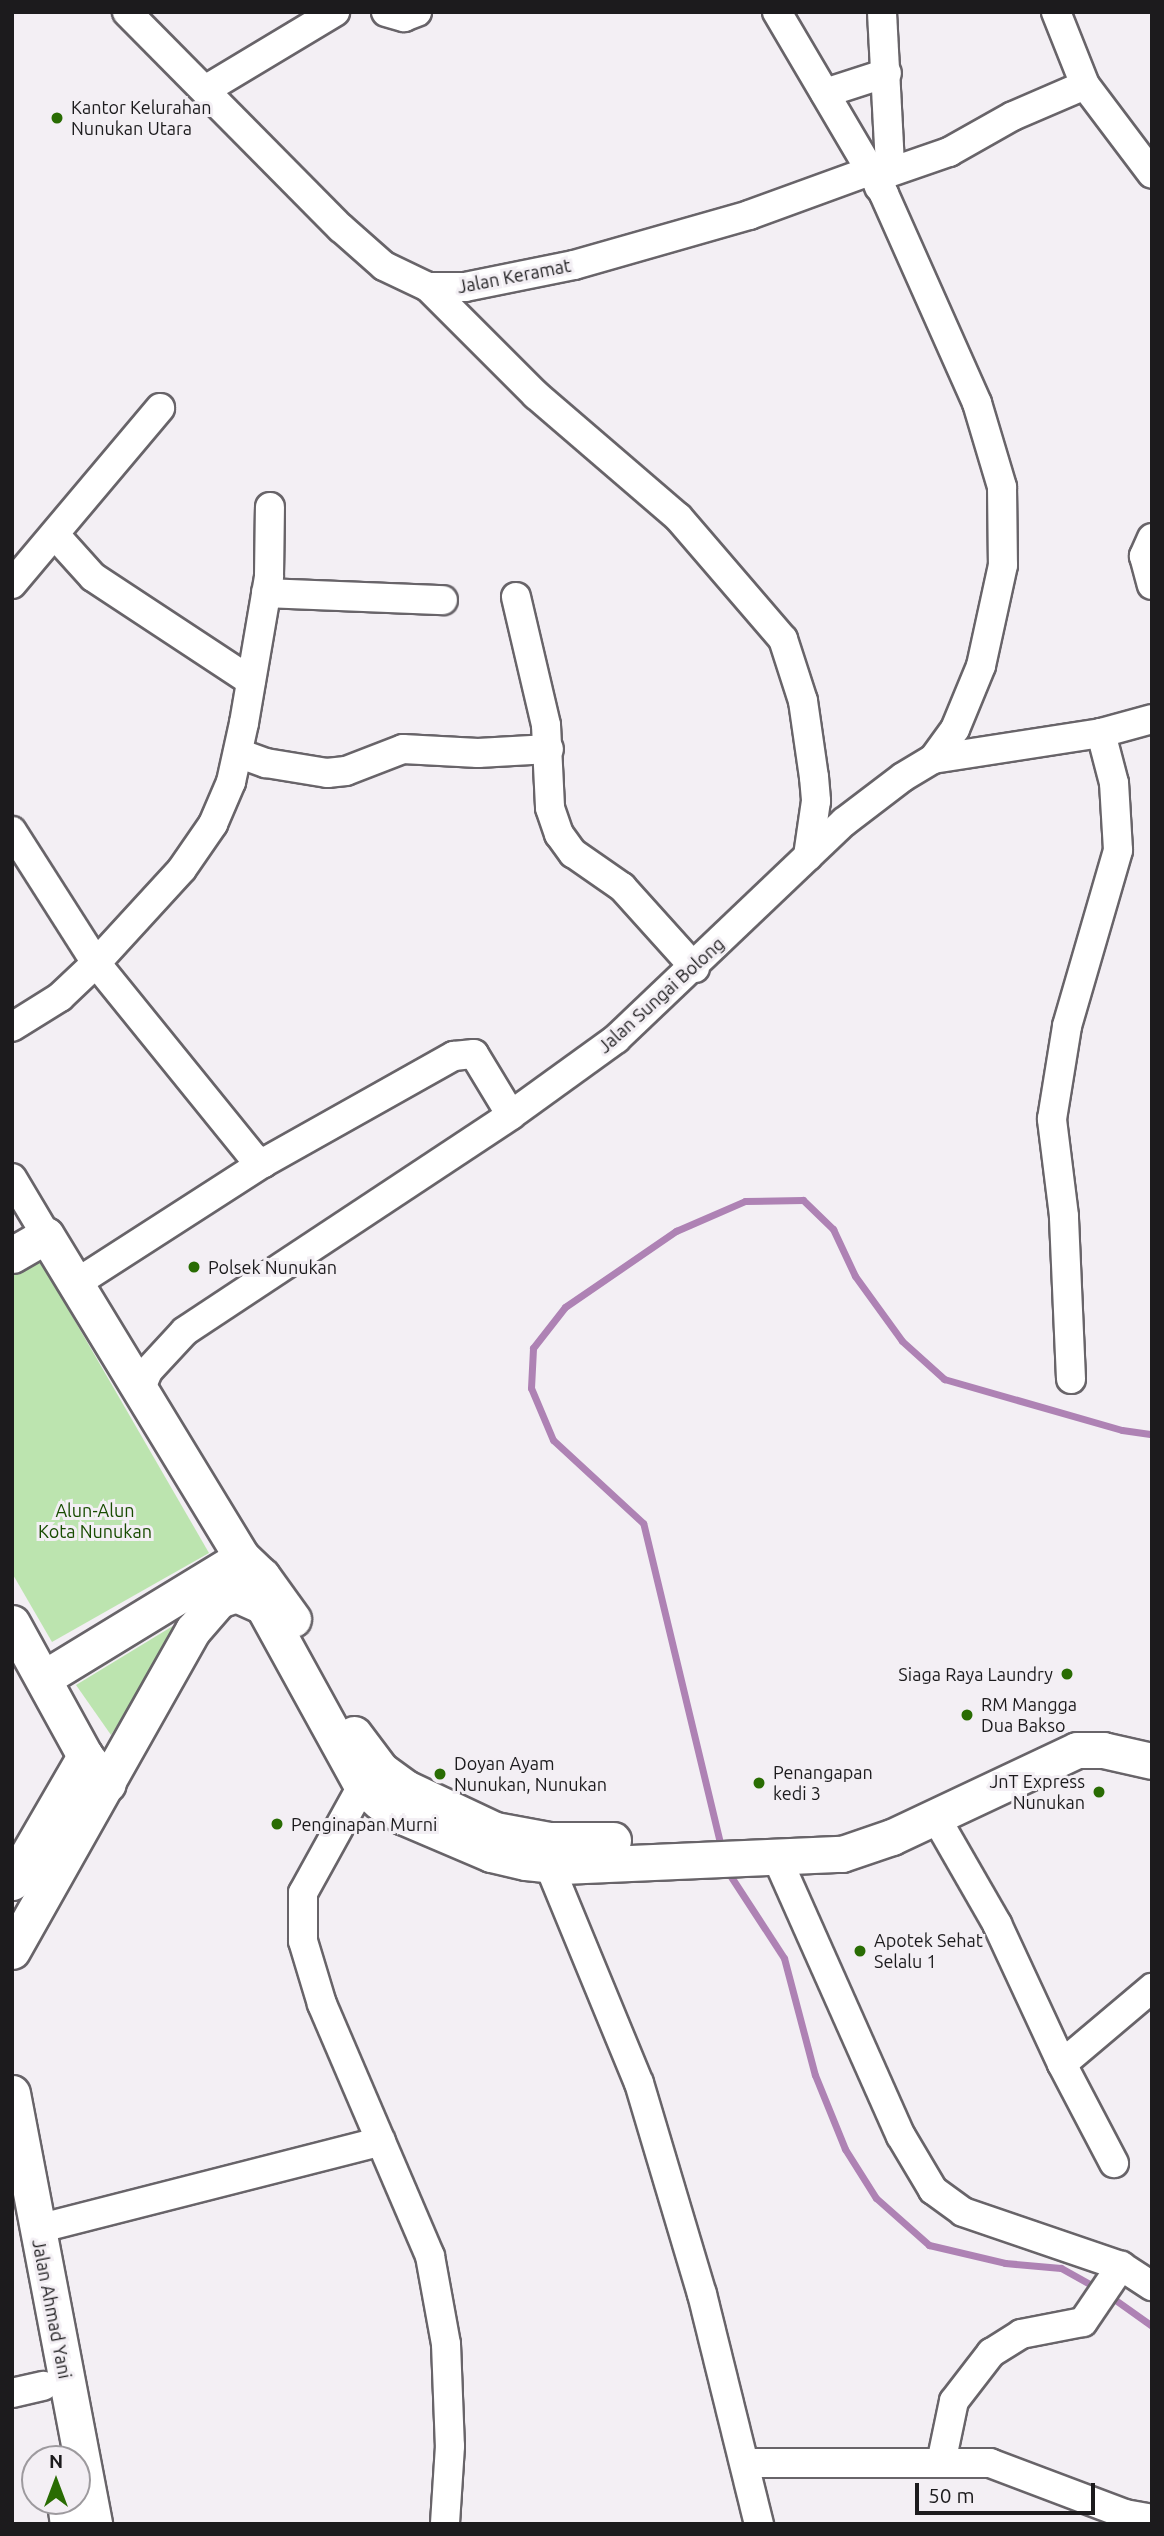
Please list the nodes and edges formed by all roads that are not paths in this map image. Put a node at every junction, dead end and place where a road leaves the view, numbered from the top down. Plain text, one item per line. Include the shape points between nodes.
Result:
1 (127, 12) edge
2 (335, 12) edge
3 (386, 12) edge
4 (418, 12) edge
5 (777, 12) edge
6 (882, 12) edge
7 (1056, 12) edge
8 (887, 73) junction
9 (1085, 85) junction
10 (205, 90) junction
11 (825, 93) junction
12 (1152, 174) edge
13 (879, 177) junction
14 (428, 287) junction
15 (160, 408) dead end
16 (270, 507) dead end
17 (56, 536) junction
18 (1152, 538) edge
19 (12, 584) edge
20 (1152, 585) edge
21 (266, 593) junction
22 (516, 597) dead end
23 (443, 600) dead end
24 (251, 681) junction
25 (1152, 719) edge
26 (1101, 733) junction
27 (549, 749) junction
28 (237, 753) junction
29 (933, 759) junction
30 (12, 831) edge
31 (808, 856) junction
32 (96, 963) junction
33 (695, 968) junction
34 (12, 1027) edge
35 (511, 1115) junction
36 (263, 1163) junction
37 (12, 1178) edge
38 (46, 1235) junction
39 (12, 1255) edge
40 (75, 1284) junction
41 (185, 1331) junction
42 (117, 1353) junction
43 (1071, 1379) dead end
44 (140, 1390) junction
45 (242, 1557) junction
46 (12, 1623) edge
47 (44, 1678) junction
48 (1152, 1741) edge
49 (85, 1756) junction
50 (1152, 1761) edge
51 (108, 1784) junction
52 (362, 1786) junction
53 (935, 1816) junction
54 (764, 1851) junction
55 (549, 1853) junction
56 (12, 1882) edge
57 (12, 1951) edge
58 (1152, 1988) edge
59 (1062, 2064) junction
60 (12, 2093) edge
61 (381, 2141) junction
62 (1114, 2163) dead end
63 (24, 2226) edge
64 (1119, 2268) junction
65 (1152, 2286) edge
66 (28, 2390) edge
67 (62, 2445) edge
68 (69, 2445) edge
69 (747, 2463) junction
70 (941, 2463) junction
71 (1152, 2519) edge
72 (445, 2524) edge
73 (759, 2524) edge

1 - 10 street, Jalan Keramat
2 - 10 street
3 - 4 street via 404,17
5 - 11 street
6 - 8 street
7 - 9 street
8 - 11 street
8 - 13 street
9 - 12 street
9 - 13 street, Jalan Keramat via 1013,116 949,152
10 - 14 street, Jalan Keramat via 384,266
11 - 13 street
13 - 14 street, Jalan Keramat via 574,265 465,287
13 - 29 street via 977,403 1002,488 1003,565 981,666 955,729
14 - 31 street via 536,395 678,517 783,639 803,701 814,777 816,801
15 - 17 street
16 - 21 street
17 - 19 street
17 - 24 street via 93,578
18 - 20 street via 1144,556
21 - 23 street
21 - 24 street
22 - 27 street
24 - 28 street
25 - 26 street, Jalan Sungai Bolong
26 - 29 street, Jalan Sungai Bolong
26 - 43 street via 1116,796 1118,850 1067,1026 1052,1119 1064,1216
27 - 28 street via 478,753 403,749 345,771 327,773
27 - 33 street via 550,808 559,834 573,853 622,887
28 - 32 street via 231,782 213,824 181,869
29 - 31 street, Jalan Sungai Bolong via 903,777
30 - 32 street
31 - 33 street, Jalan Sungai Bolong
32 - 34 street via 60,997
32 - 36 street via 253,1157
33 - 35 street, Jalan Sungai Bolong via 616,1040
35 - 36 street via 474,1054 453,1056
35 - 41 street, Jalan Sungai Bolong
36 - 40 street
37 - 38 street
38 - 39 main road
38 - 40 main road
40 - 42 main road
41 - 42 street, Jalan Sungai Bolong
41 - 44 street, Jalan Sungai Bolong via 148,1371
42 - 44 main road
44 - 45 main road
45 - 47 main road
45 - 55 main road via 288,1609 356,1737 381,1770 406,1788
46 - 47 main road
47 - 49 main road
48 - 54 main road via 1083,1729 1056,1734 997,1758 858,1830
49 - 51 main road
49 - 56 main road
50 - 53 main road via 1103,1750 1077,1750
51 - 52 main road via 204,1614 219,1600 236,1594 263,1606
51 - 57 main road
52 - 55 main road via 404,1817 492,1854
52 - 61 street via 316,1864 303,1893 301,1916 309,1969
53 - 54 main road via 865,1848
53 - 59 street via 997,1924
54 - 55 main road via 682,1848
54 - 64 street via 901,2136 933,2190 963,2212
55 - 69 street via 639,2083
58 - 59 street
59 - 62 street
60 - 63 main road, Jalan Ahmad Yani
61 - 63 street
61 - 72 street via 422,2233 440,2302 450,2446
63 - 66 main road, Jalan Ahmad Yani
63 - 68 main road, Jalan Ahmad Yani
64 - 65 street
64 - 70 street via 1085,2320 1021,2334 991,2353 954,2401
66 - 67 main road, Jalan Ahmad Yani
69 - 70 street
69 - 73 street
70 - 71 street via 1003,2466 1125,2514

